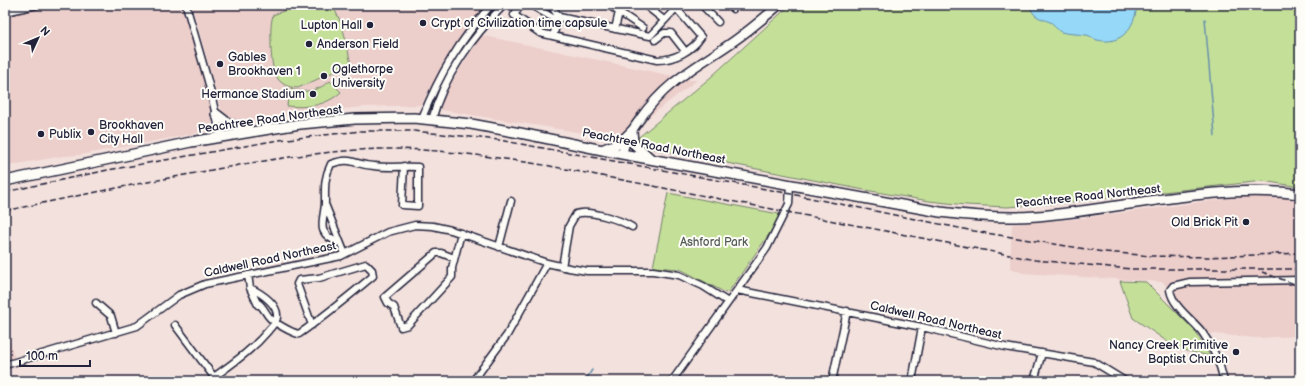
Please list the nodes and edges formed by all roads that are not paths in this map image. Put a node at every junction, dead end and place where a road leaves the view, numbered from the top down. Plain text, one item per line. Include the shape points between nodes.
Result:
1 (36, 5) edge
2 (186, 5) edge
3 (190, 5) edge
4 (491, 5) edge
5 (504, 5) edge
6 (522, 5) edge
7 (530, 5) edge
8 (551, 5) edge
9 (609, 5) edge
10 (645, 5) edge
11 (702, 5) edge
12 (779, 5) edge
13 (678, 6) edge
14 (5, 12) edge
15 (620, 12) junction
16 (558, 19) junction
17 (664, 20) junction
18 (718, 22) dead end
19 (193, 26) junction
20 (643, 28) dead end
21 (615, 29) junction
22 (553, 36) junction
23 (656, 40) dead end
24 (685, 51) junction
25 (216, 114) junction
26 (422, 118) junction
27 (432, 120) junction
28 (632, 131) junction
29 (253, 132) junction
30 (221, 137) junction
31 (604, 149) junction
32 (622, 154) junction
33 (651, 158) junction
34 (404, 166) junction
35 (5, 181) edge
36 (790, 184) junction
37 (1300, 194) edge
38 (511, 201) dead end
39 (326, 207) junction
40 (632, 227) dead end
41 (461, 233) junction
42 (339, 241) junction
43 (499, 247) junction
44 (344, 254) junction
45 (454, 258) junction
46 (546, 263) junction
47 (562, 266) junction
48 (248, 275) junction
49 (1300, 280) edge
50 (250, 288) junction
51 (737, 290) junction
52 (97, 301) dead end
53 (728, 302) junction
54 (847, 311) junction
55 (273, 320) junction
56 (175, 325) dead end
57 (312, 325) junction
58 (922, 327) junction
59 (116, 333) junction
60 (1042, 353) junction
61 (5, 365) edge
62 (215, 379) edge
63 (473, 381) edge
64 (672, 381) edge
65 (832, 381) edge
66 (912, 381) edge
67 (1034, 381) edge
68 (1125, 381) edge
69 (1224, 381) edge

1 - 14 street
2 - 19 street
3 - 19 street
4 - 26 street via 468,32 448,64 435,86
5 - 27 street via 483,28 461,59 443,89
6 - 22 street via 514,15 540,33
7 - 16 street
8 - 16 street
9 - 15 street
10 - 17 street
11 - 18 street
12 - 28 main road via 733,42 669,85 651,104
13 - 17 street
13 - 24 street via 701,37
15 - 20 street
15 - 21 street
16 - 21 street
16 - 22 street
17 - 21 street via 650,36
19 - 25 street
22 - 24 street via 657,60 669,60
23 - 24 street via 664,34 671,33
25 - 29 highway via 229,124
25 - 30 street
26 - 27 highway, Peachtree Road Northeast
26 - 29 highway, Peachtree Road Northeast via 333,120
27 - 31 highway, Peachtree Road Northeast via 471,124
28 - 31 highway via 621,142
28 - 32 main road via 624,143
28 - 33 highway via 633,143
29 - 30 highway, Peachtree Road Northeast
30 - 35 highway, Peachtree Road Northeast
31 - 32 highway, Peachtree Road Northeast
32 - 33 highway, Peachtree Road Northeast
33 - 36 highway, Peachtree Road Northeast
34 - 34 street via 402,205 418,206 418,166
34 - 39 street via 373,166 344,159 331,164 325,175
36 - 37 highway, Peachtree Road Northeast via 940,212 975,216 1037,216 1251,190
36 - 51 street via 789,204 767,248
38 - 43 street
39 - 42 street
39 - 42 street via 321,221 324,232 332,240
40 - 47 street via 621,221 583,212 576,214 569,226
41 - 43 street, Caldwell Road Northeast
41 - 44 street, Caldwell Road Northeast via 416,225 388,232
41 - 45 street
42 - 44 street
43 - 46 street, Caldwell Road Northeast
44 - 48 street, Caldwell Road Northeast
45 - 45 street via 436,253 385,297 394,307 401,327 408,325 452,277
46 - 47 street, Caldwell Road Northeast
46 - 63 street via 507,335
47 - 53 street, Caldwell Road Northeast via 587,271 679,275
48 - 50 street
48 - 59 street, Caldwell Road Northeast via 188,290 170,300 138,326
49 - 69 street via 1190,282 1173,286 1170,294 1206,338 1220,366
50 - 55 street via 261,310
50 - 55 street via 270,301 277,313
51 - 53 street
51 - 54 street, Caldwell Road Northeast
52 - 59 street via 111,316
53 - 64 street
54 - 58 street, Caldwell Road Northeast
54 - 65 street
55 - 57 street via 299,334
55 - 62 street via 256,346
56 - 62 street
57 - 57 street via 373,276 372,270 366,264 319,278 299,280 298,291
58 - 60 street, Caldwell Road Northeast
58 - 66 street
59 - 61 street, Caldwell Road Northeast
60 - 67 street
60 - 68 street, Caldwell Road Northeast via 1094,362

